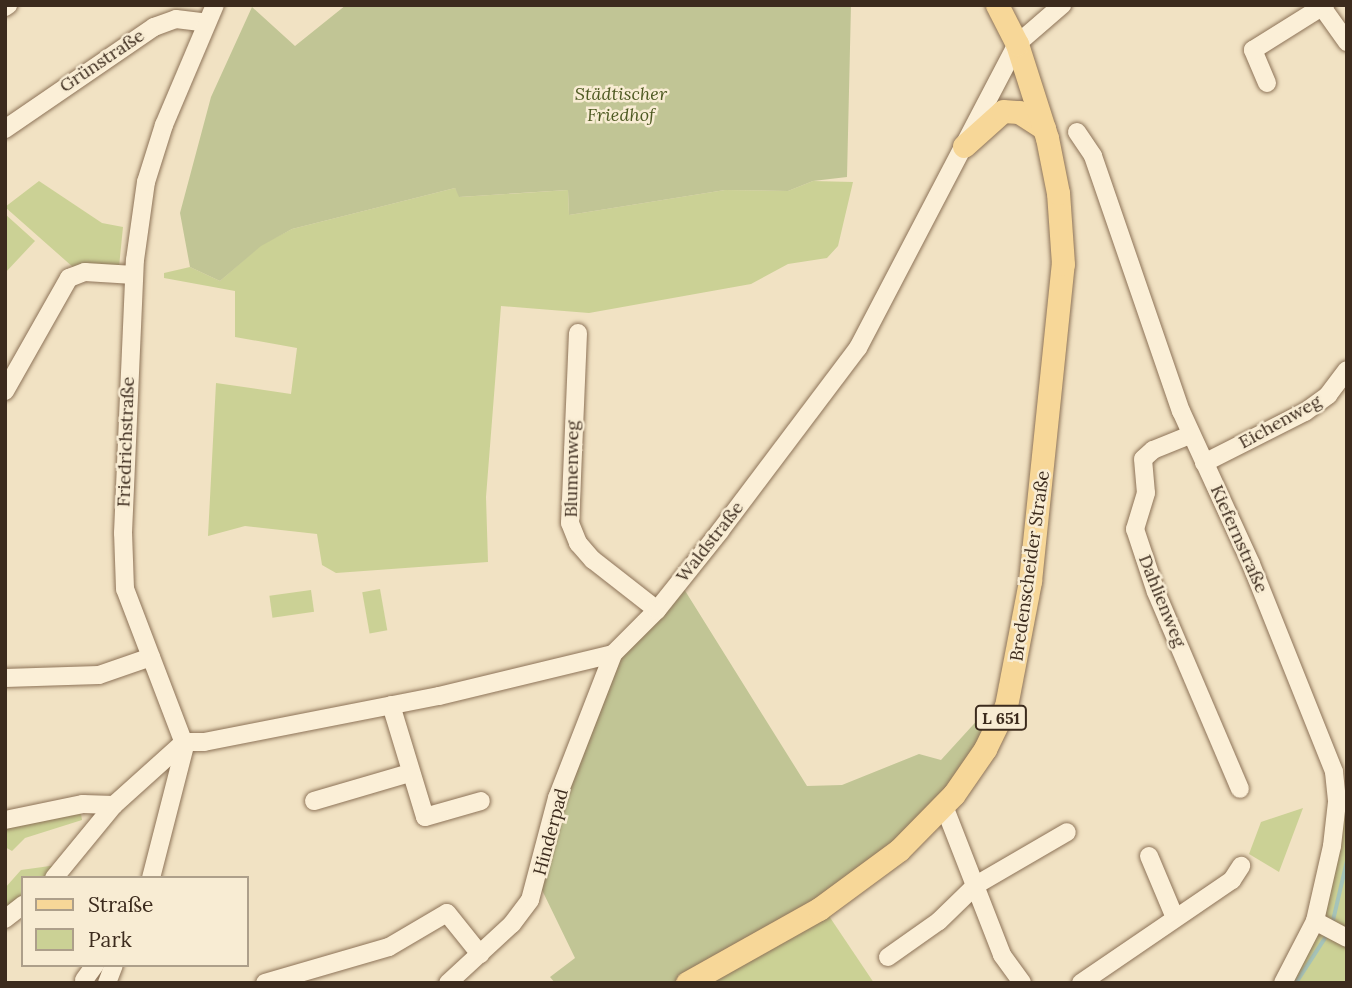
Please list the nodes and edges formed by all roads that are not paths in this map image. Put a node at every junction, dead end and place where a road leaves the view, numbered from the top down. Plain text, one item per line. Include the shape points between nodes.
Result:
1 (215, 5) edge
2 (997, 5) edge
3 (1062, 5) edge
4 (1323, 6) edge
5 (207, 23) junction
6 (1347, 42) edge
7 (1017, 44) junction
8 (1268, 83) dead end
9 (1044, 128) junction
10 (5, 129) edge
11 (1077, 132) dead end
12 (964, 146) junction
13 (134, 275) junction
14 (578, 333) dead end
15 (1347, 370) edge
16 (5, 391) edge
17 (1190, 435) junction
18 (1204, 463) junction
19 (657, 610) junction
20 (613, 654) junction
21 (150, 657) junction
22 (5, 678) edge
23 (391, 705) junction
24 (184, 742) junction
25 (410, 773) junction
26 (1240, 789) dead end
27 (314, 801) dead end
28 (481, 801) dead end
29 (114, 805) junction
30 (944, 806) junction
31 (5, 820) edge
32 (1067, 832) dead end
33 (1149, 856) dead end
34 (1241, 866) dead end
35 (56, 876) edge
36 (151, 876) edge
37 (976, 885) junction
38 (21, 907) edge
39 (1175, 918) junction
40 (5, 919) edge
41 (1331, 929) edge
42 (480, 954) junction
43 (888, 957) dead end
44 (94, 967) edge
45 (84, 980) dead end
46 (265, 983) edge
47 (448, 983) edge
48 (687, 983) edge
49 (1022, 983) edge
50 (1081, 983) edge
51 (1283, 983) edge

1 - 5 street, Friedrichstraße
2 - 7 main road, Bredenscheider Straße / L 651
3 - 7 street
4 - 6 street
4 - 8 street via 1253,50
5 - 10 street, Grünstraße via 176,19 154,27
5 - 13 street, Friedrichstraße via 164,125 146,182
7 - 9 main road, Bredenscheider Straße / L 651
7 - 12 street, Waldstraße
9 - 12 main road via 1019,112 1003,111
9 - 30 main road, Bredenscheider Straße / L 651 via 1058,192 1063,264 1024,620 1006,706 985,750
11 - 17 street, Kiefernstraße via 1093,156 1147,324
12 - 19 street, Waldstraße via 858,348
13 - 16 street via 85,272 69,278
13 - 21 street, Friedrichstraße via 125,589
14 - 19 street, Blumenweg via 570,523 578,543 593,559
15 - 18 street, Eichenweg via 1328,395 1305,412
17 - 18 street, Kiefernstraße
17 - 26 street, Dahlienweg via 1143,459 1146,493 1135,529 1156,592
18 - 41 street, Kiefernstraße via 1251,564 1334,772 1337,802 1330,859
19 - 20 street, Waldstraße
20 - 23 street
20 - 42 street, Hinderpad via 557,798 535,891 512,924
21 - 22 street via 99,675
21 - 24 street, Friedrichstraße
23 - 24 street via 204,742
23 - 25 street
24 - 29 street
24 - 36 street
25 - 27 street
25 - 28 street via 425,817
29 - 31 street via 83,804
29 - 35 street
30 - 37 street
30 - 48 main road, Bredenscheider Straße / L 651 via 848,890
32 - 37 street
33 - 39 street
34 - 39 street via 1232,880
37 - 43 street via 939,921
37 - 49 street via 1002,955
38 - 40 street
39 - 50 street
41 - 51 street, Kiefernstraße
42 - 46 street via 447,913 389,947
42 - 47 street, Hinderpad
44 - 45 street

